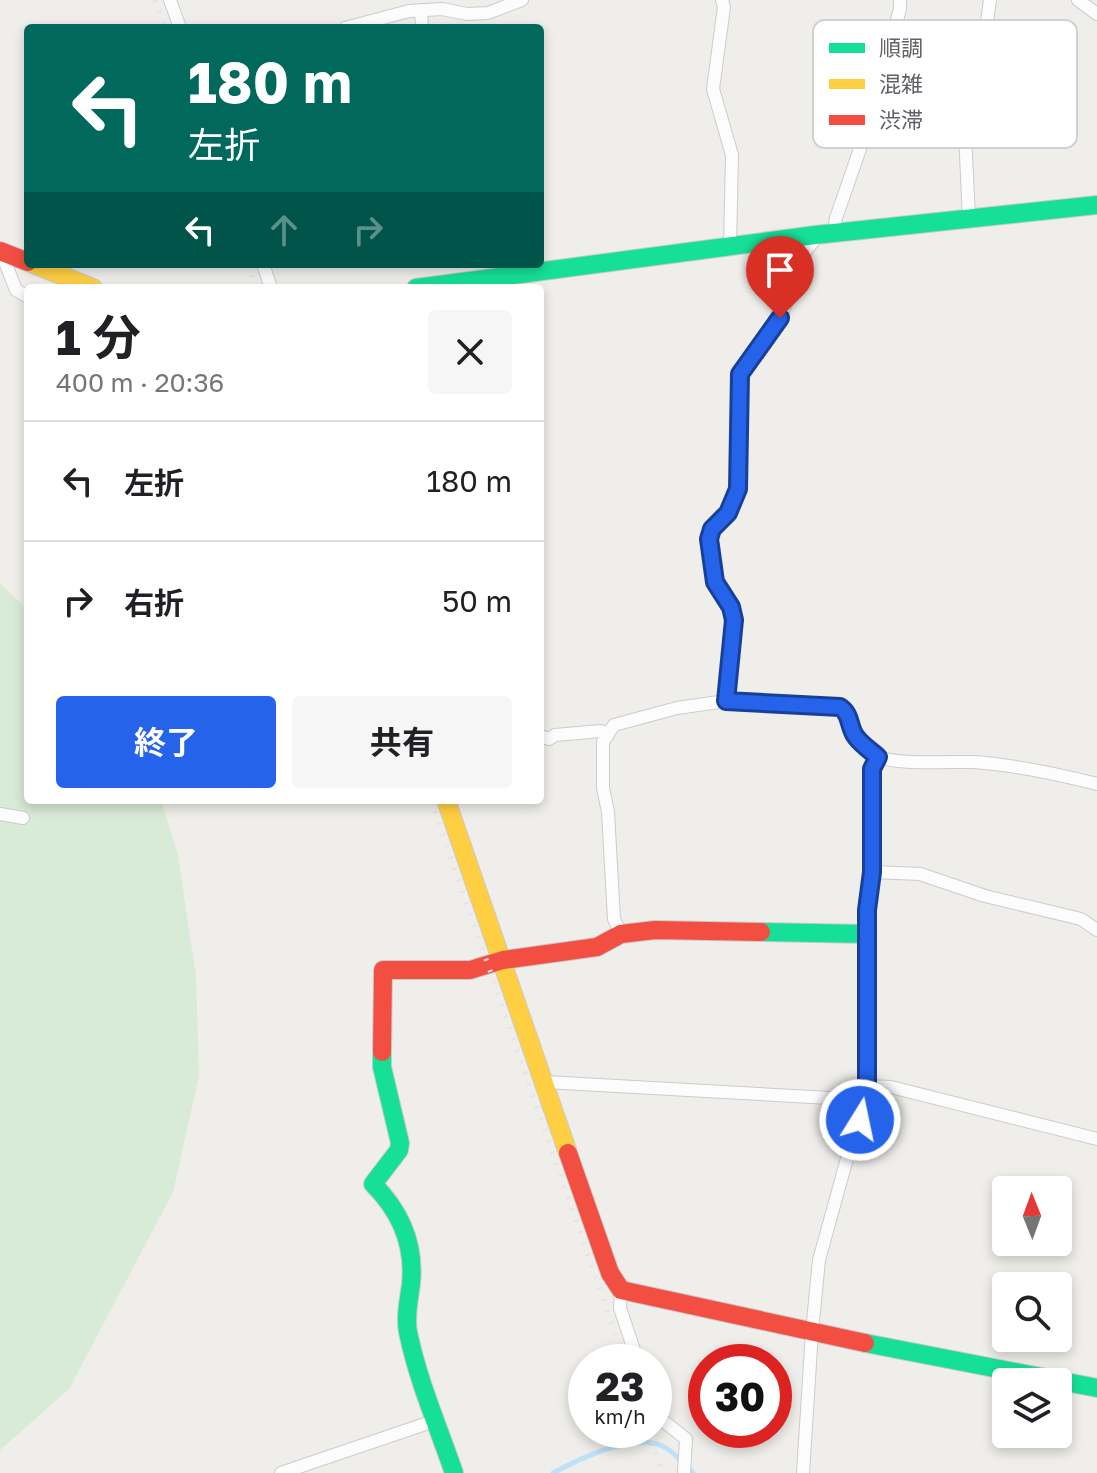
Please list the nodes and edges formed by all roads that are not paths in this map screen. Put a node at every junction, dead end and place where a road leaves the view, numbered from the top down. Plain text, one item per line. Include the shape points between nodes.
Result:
1 (170, 0) edge
2 (522, 0) edge
3 (722, 0) edge
4 (900, 0) edge
5 (990, 0) edge
6 (440, 5) edge
7 (421, 10) junction
8 (897, 20) edge
9 (987, 20) edge
10 (179, 24) edge
11 (360, 24) edge
12 (422, 24) edge
13 (860, 148) edge
14 (966, 148) edge
15 (1097, 205) edge
16 (969, 219) junction
17 (825, 234) junction
18 (730, 247) junction
19 (0, 250) edge
20 (24, 260) edge
21 (544, 267) edge
22 (43, 268) edge
23 (530, 269) edge
24 (83, 284) edge
25 (440, 284) edge
26 (24, 295) edge
27 (726, 701) junction
28 (607, 733) junction
29 (544, 737) edge
30 (878, 757) junction
31 (1097, 784) edge
32 (447, 804) edge
33 (0, 814) edge
34 (23, 818) dead end
35 (872, 872) junction
36 (1097, 930) edge
37 (621, 934) junction
38 (867, 934) junction
39 (503, 960) junction
40 (545, 1082) junction
41 (867, 1092) junction
42 (1097, 1139) edge
43 (621, 1290) junction
44 (812, 1332) junction
45 (632, 1344) edge
46 (1097, 1388) edge
47 (437, 1420) junction
48 (672, 1428) edge
49 (281, 1473) edge
50 (454, 1473) edge
51 (684, 1473) edge
52 (803, 1473) edge

1 - 10 street
2 - 6 street via 488,13 467,14
3 - 18 street via 713,89 732,155
4 - 8 street
5 - 9 street
6 - 7 street
7 - 11 street
7 - 12 street
13 - 17 street via 836,218
14 - 16 street
15 - 16 street
16 - 17 street
17 - 18 street
17 - 27 street via 798,260 780,318 740,374 738,489 709,539 715,582 734,620
18 - 21 street
19 - 20 street
19 - 26 street via 16,290
22 - 24 street
23 - 25 street
27 - 28 street via 614,725
27 - 30 street via 840,707 854,735
28 - 29 street
28 - 37 street via 603,788 614,919
30 - 31 street via 1001,765
30 - 35 street via 872,769
32 - 39 street
33 - 34 street
35 - 36 street via 920,874 1081,919
35 - 38 street
37 - 38 street
37 - 39 street via 597,947
38 - 41 street
39 - 40 street
39 - 47 street via 470,970 383,970 382,1067 400,1143 373,1184 397,1211 410,1239 412,1273 405,1319
40 - 41 street via 848,1099
40 - 43 street via 610,1273
41 - 42 street via 891,1087
41 - 44 street via 819,1260
43 - 44 street
43 - 45 street via 620,1308
44 - 46 street
44 - 52 street
47 - 49 street
47 - 50 street
48 - 51 street via 686,1439

